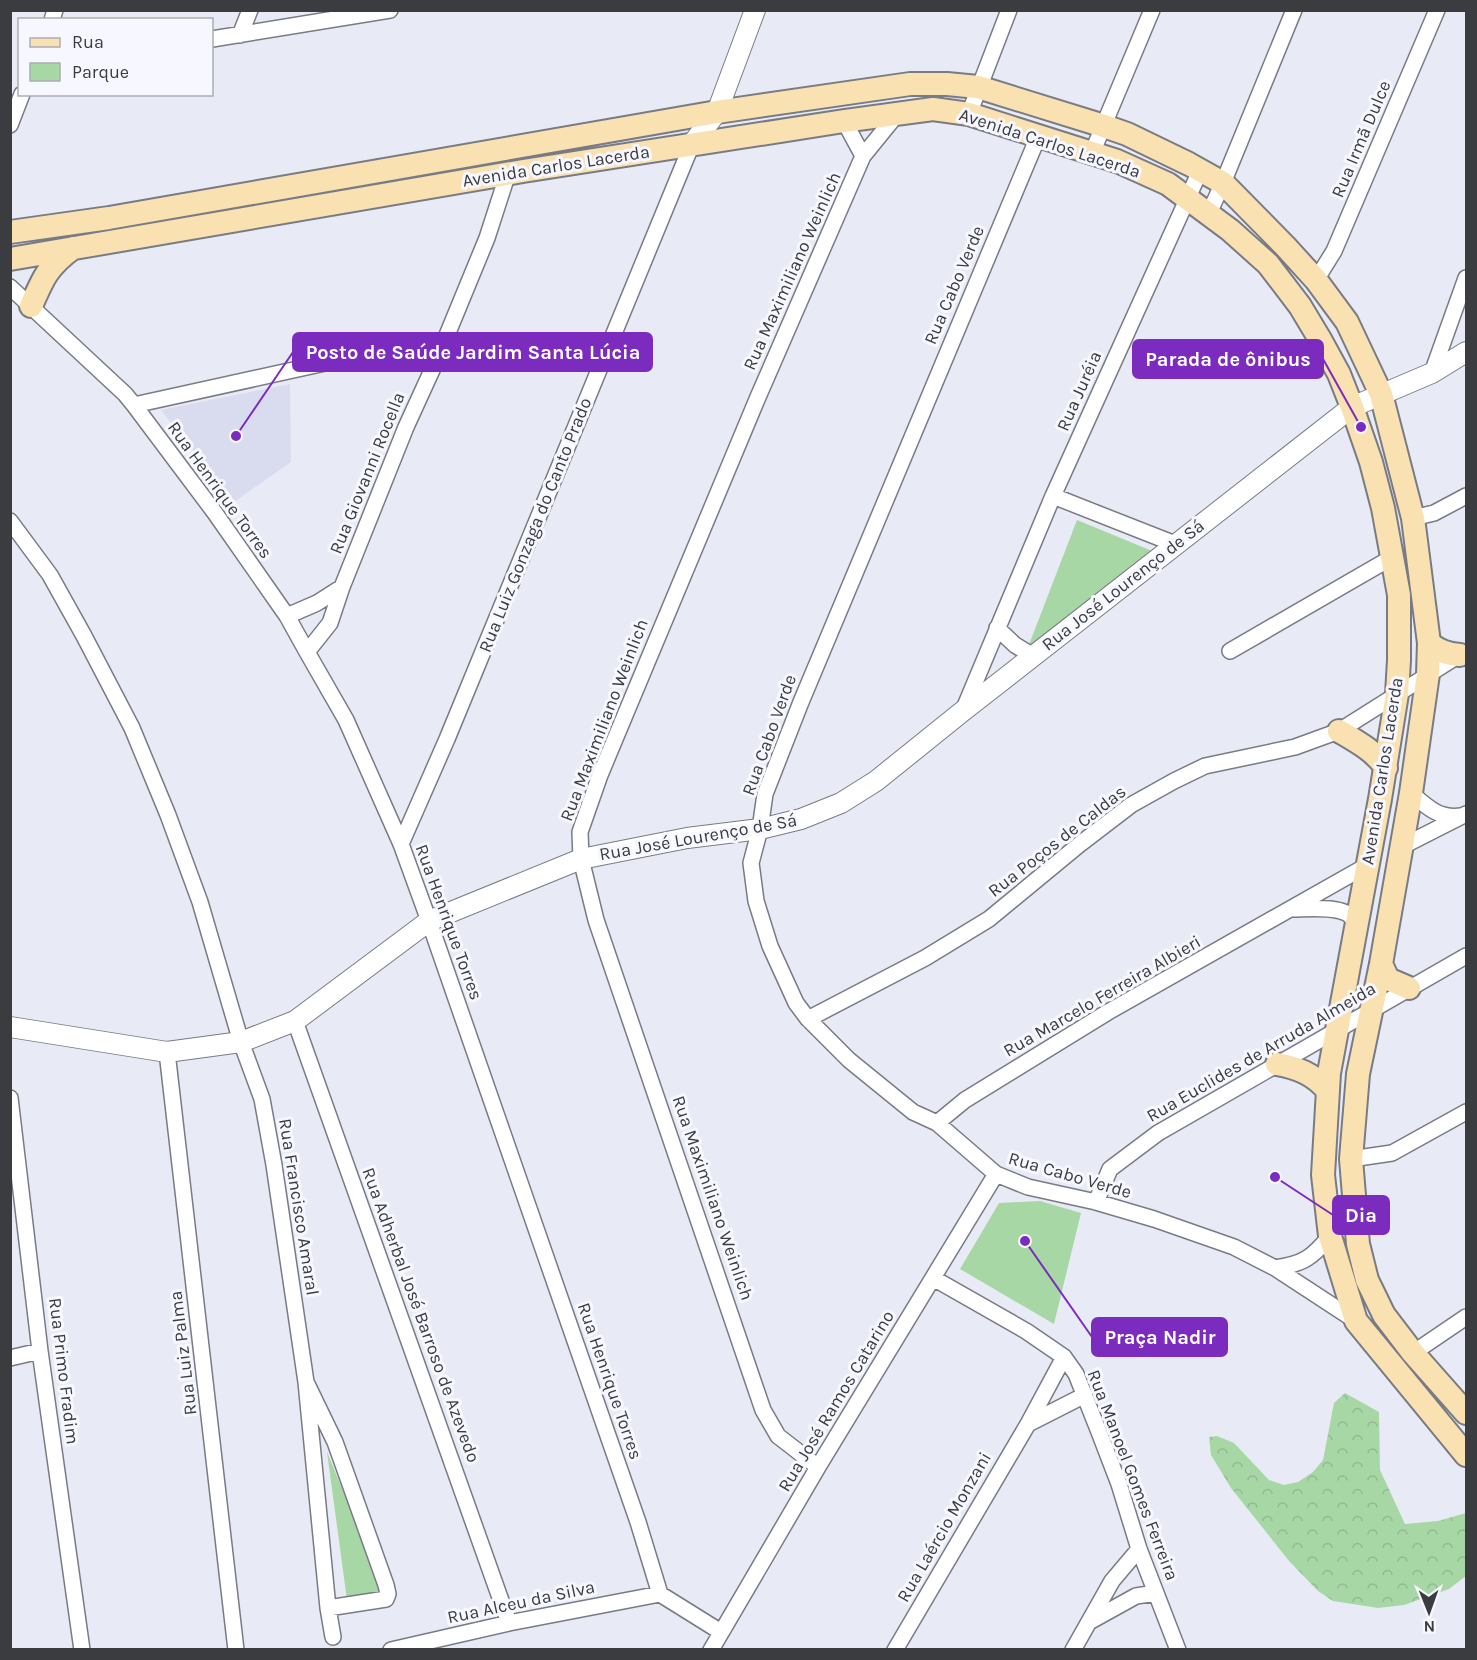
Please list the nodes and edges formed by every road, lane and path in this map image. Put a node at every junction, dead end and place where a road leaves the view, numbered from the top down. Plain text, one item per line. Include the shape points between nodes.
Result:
1 (250, 10) edge
2 (390, 10) edge
3 (755, 10) edge
4 (1008, 10) edge
5 (1152, 10) edge
6 (1294, 10) edge
7 (1437, 10) edge
8 (240, 34) junction
9 (213, 39) edge
10 (978, 87) junction
11 (21, 96) edge
12 (717, 112) junction
13 (898, 113) junction
14 (969, 114) junction
15 (844, 121) junction
16 (10, 125) edge
17 (1104, 126) junction
18 (1038, 137) junction
19 (692, 144) junction
20 (523, 146) junction
21 (1092, 153) junction
22 (863, 156) junction
23 (1200, 171) junction
24 (515, 172) junction
25 (1223, 183) junction
26 (1188, 197) junction
27 (1209, 213) junction
28 (14, 229) edge
29 (74, 248) junction
30 (10, 259) edge
31 (1466, 279) edge
32 (1316, 280) junction
33 (10, 287) edge
34 (31, 306) junction
35 (1467, 352) edge
36 (438, 357) junction
37 (1432, 373) junction
38 (1381, 394) junction
39 (134, 405) junction
40 (1352, 407) junction
41 (1053, 496) junction
42 (1467, 496) edge
43 (1413, 518) junction
44 (10, 521) edge
45 (1175, 544) junction
46 (1391, 558) junction
47 (342, 587) junction
48 (287, 616) junction
49 (997, 628) junction
50 (1429, 643) junction
51 (1230, 651) dead end
52 (307, 652) junction
53 (1463, 653) edge
54 (1033, 656) junction
55 (1428, 674) junction
56 (1397, 694) junction
57 (963, 711) junction
58 (1339, 731) junction
59 (1386, 768) junction
60 (1411, 793) junction
61 (1465, 815) edge
62 (760, 829) junction
63 (401, 844) junction
64 (1401, 847) junction
65 (581, 859) junction
66 (1366, 866) junction
67 (1291, 909) junction
68 (429, 921) junction
69 (1355, 927) junction
70 (1467, 956) edge
71 (1381, 964) junction
72 (1409, 988) junction
73 (1372, 1010) junction
74 (808, 1019) junction
75 (295, 1021) junction
76 (10, 1027) edge
77 (1338, 1029) junction
78 (241, 1042) junction
79 (167, 1052) junction
80 (1277, 1064) junction
81 (1328, 1091) junction
82 (10, 1098) edge
83 (1467, 1112) edge
84 (937, 1123) junction
85 (1350, 1159) junction
86 (996, 1174) junction
87 (16, 1192) edge
88 (1096, 1202) junction
89 (1330, 1236) junction
90 (1275, 1268) junction
91 (933, 1278) junction
92 (1467, 1317) edge
93 (1356, 1321) junction
94 (40, 1351) junction
95 (1413, 1353) junction
96 (1065, 1357) junction
97 (10, 1358) edge
98 (306, 1382) junction
99 (1085, 1395) junction
100 (1467, 1413) edge
101 (1028, 1424) junction
102 (1467, 1455) edge
103 (818, 1467) junction
104 (1139, 1549) junction
105 (1156, 1593) junction
106 (660, 1594) junction
107 (328, 1608) junction
108 (1089, 1622) junction
109 (509, 1623) junction
110 (722, 1632) junction
111 (333, 1637) dead end
112 (82, 1650) edge
113 (236, 1650) edge
114 (391, 1650) edge
115 (711, 1650) edge
116 (895, 1650) edge
117 (1073, 1650) edge
118 (1178, 1650) edge

1 - 8 street
2 - 8 street
3 - 12 street, Rua Luiz Gonzaga do Canto Prado
4 - 10 street
5 - 17 street
6 - 25 street
7 - 32 street, Rua Irmã Dulce via 1334,251
8 - 9 street
10 - 12 main road, Avenida Carlos Lacerda via 897,85
10 - 14 street
10 - 17 main road, Avenida Carlos Lacerda
11 - 16 street
12 - 19 street, Rua Luiz Gonzaga do Canto Prado
12 - 20 main road, Avenida Carlos Lacerda
13 - 14 main road, Avenida Carlos Lacerda via 933,109
13 - 15 main road, Avenida Carlos Lacerda
13 - 22 street, Rua Maximiliano Weinlich
14 - 18 main road, Avenida Carlos Lacerda
15 - 19 main road, Avenida Carlos Lacerda
15 - 22 street
17 - 21 street
17 - 23 main road, Avenida Carlos Lacerda
18 - 21 main road, Avenida Carlos Lacerda
18 - 62 street, Rua Cabo Verde via 801,702 765,794
19 - 24 main road, Avenida Carlos Lacerda
19 - 63 street, Rua Luiz Gonzaga do Canto Prado
20 - 24 main road
20 - 28 main road, Avenida Carlos Lacerda via 109,218
21 - 26 main road, Avenida Carlos Lacerda via 1157,179
22 - 65 street, Rua Maximiliano Weinlich via 600,775 580,832
23 - 25 main road, Avenida Carlos Lacerda
23 - 26 street, Rua Juréia
24 - 29 main road, Avenida Carlos Lacerda
24 - 36 street, Rua Giovanni Rocella
25 - 27 street
25 - 32 main road, Avenida Carlos Lacerda
26 - 27 main road, Avenida Carlos Lacerda
26 - 41 street, Rua Juréia
27 - 40 main road, Avenida Carlos Lacerda via 1268,264 1300,306 1339,374
29 - 30 main road, Avenida Carlos Lacerda
29 - 34 main road via 49,270
31 - 37 street
32 - 38 main road, Avenida Carlos Lacerda via 1347,322
33 - 34 street, Rua Henrique Torres
34 - 39 street, Rua Henrique Torres
35 - 37 street, Rua José Lourenço de Sá
36 - 39 street via 375,352
36 - 47 street, Rua Giovanni Rocella
37 - 38 street, Rua José Lourenço de Sá
38 - 40 street, Rua José Lourenço de Sá
38 - 43 main road, Avenida Carlos Lacerda
39 - 48 street, Rua Henrique Torres
40 - 45 street, Rua José Lourenço de Sá
40 - 46 main road, Avenida Carlos Lacerda via 1383,508
41 - 45 street
41 - 49 street, Rua Juréia
42 - 43 street via 1434,513
43 - 50 main road, Avenida Carlos Lacerda
44 - 78 street, Rua Francisco Amaral via 50,575 132,728 200,902
45 - 54 street, Rua José Lourenço de Sá
46 - 51 street
46 - 56 main road, Avenida Carlos Lacerda via 1399,595
47 - 48 street
47 - 52 street, Rua Giovanni Rocella via 330,623
48 - 52 street, Rua Henrique Torres
49 - 54 street
49 - 57 street, Rua Juréia
50 - 53 main road via 1447,654
50 - 55 main road, Avenida Carlos Lacerda
52 - 63 street, Rua Henrique Torres via 346,720
53 - 55 street, Rua Poços de Caldas
54 - 57 street, Rua José Lourenço de Sá
55 - 56 street, Rua Poços de Caldas
55 - 60 main road, Avenida Carlos Lacerda
56 - 58 street, Rua Poços de Caldas
56 - 59 main road, Avenida Carlos Lacerda
57 - 62 street, Rua José Lourenço de Sá via 876,781 841,803 801,819
58 - 59 main road via 1374,754
58 - 74 street, Rua Poços de Caldas via 1295,747 1205,766 1174,781 1080,844 989,919 925,958
59 - 66 main road, Avenida Carlos Lacerda
60 - 61 street via 1440,815
60 - 64 main road, Avenida Carlos Lacerda
61 - 64 street
62 - 65 street, Rua José Lourenço de Sá via 687,838
62 - 74 street, Rua Cabo Verde via 751,863 756,901 781,972
63 - 68 street, Rua Henrique Torres
64 - 71 main road, Avenida Carlos Lacerda
65 - 68 street, Rua José Lourenço de Sá
65 - 103 street, Rua Maximiliano Weinlich via 596,920 764,1410 778,1436
66 - 67 street, Rua Marcelo Ferreira Albieri
66 - 69 main road, Avenida Carlos Lacerda
67 - 69 street, Rua Marcelo Ferreira Albieri via 1338,910 1347,913
67 - 84 street, Rua Marcelo Ferreira Albieri via 1108,1012 966,1100
68 - 75 street, Rua José Lourenço de Sá
68 - 106 street, Rua Henrique Torres
69 - 77 main road, Avenida Carlos Lacerda
70 - 72 street, Rua Euclides de Arruda Almeida
71 - 72 main road via 1388,979
71 - 73 main road, Avenida Carlos Lacerda
72 - 73 street, Rua Euclides de Arruda Almeida
73 - 77 street, Rua Euclides de Arruda Almeida
73 - 85 main road, Avenida Carlos Lacerda via 1358,1074
74 - 84 street, Rua Cabo Verde via 838,1051 913,1112
75 - 78 street, Rua José Lourenço de Sá
75 - 109 street, Rua Adherbal José Barroso de Azevedo
76 - 79 street, Rua José Lourenço de Sá
77 - 80 street, Rua Euclides de Arruda Almeida
77 - 81 main road, Avenida Carlos Lacerda
78 - 79 street, Rua José Lourenço de Sá
78 - 98 street, Rua Francisco Amaral via 264,1108
79 - 113 street, Rua Luiz Palma
80 - 81 main road via 1308,1073
80 - 88 street, Rua Euclides de Arruda Almeida via 1158,1133 1110,1169
81 - 89 main road, Avenida Carlos Lacerda via 1323,1175
82 - 87 street, Rua Primo Fradim
83 - 85 street via 1392,1153
84 - 86 street, Rua Cabo Verde
85 - 95 main road, Avenida Carlos Lacerda via 1358,1244 1367,1280 1384,1315
86 - 88 street, Rua Cabo Verde via 1028,1187
86 - 91 street, Rua José Ramos Catarino
87 - 94 street, Rua Primo Fradim
88 - 90 street, Rua Cabo Verde via 1234,1247
89 - 90 street via 1307,1260
89 - 93 main road, Avenida Carlos Lacerda
90 - 93 street, Rua Cabo Verde
91 - 96 street, Rua Manoel Gomes Ferreira
91 - 103 street, Rua José Ramos Catarino
92 - 95 street
93 - 102 main road, Avenida Carlos Lacerda
94 - 97 street
94 - 112 street, Rua Primo Fradim
95 - 100 main road, Avenida Carlos Lacerda
96 - 99 street, Rua Manoel Gomes Ferreira
96 - 101 street, Rua Laércio Monzani
98 - 107 street, Rua Francisco Amaral
98 - 107 street, Rua Francisco Amaral via 335,1442 388,1594 386,1599
99 - 101 street
99 - 104 street, Rua Manoel Gomes Ferreira
101 - 116 street, Rua Laércio Monzani
103 - 110 street, Rua José Ramos Catarino
104 - 105 street, Rua Manoel Gomes Ferreira
104 - 108 street via 1112,1581
105 - 108 street via 1136,1596
105 - 118 street, Rua Manoel Gomes Ferreira
106 - 109 street, Rua Alceu da Silva
106 - 110 street
107 - 111 street, Rua Francisco Amaral
108 - 117 street
109 - 114 street, Rua Alceu da Silva
110 - 115 street, Rua José Ramos Catarino

